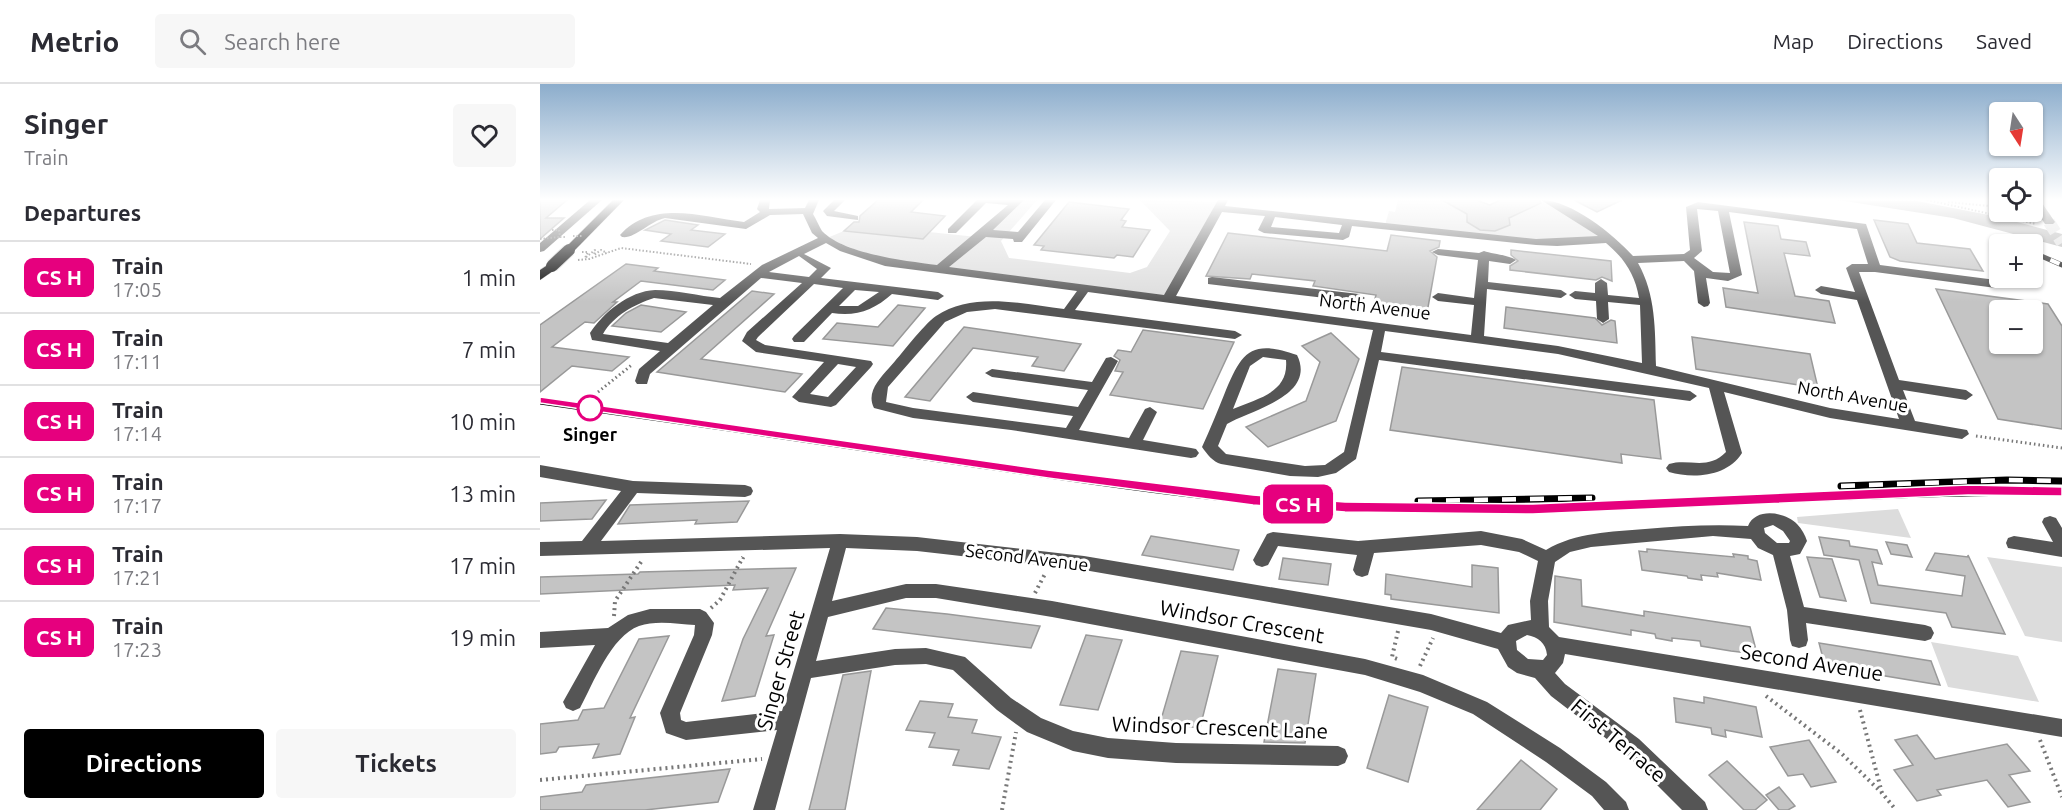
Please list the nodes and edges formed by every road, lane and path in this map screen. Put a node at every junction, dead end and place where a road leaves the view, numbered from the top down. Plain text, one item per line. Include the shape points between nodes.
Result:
1 (558, 234) edge
2 (560, 234) edge
3 (820, 234) edge
4 (983, 234) edge
5 (990, 234) edge
6 (1022, 234) edge
7 (1204, 234) edge
8 (1308, 234) edge
9 (1344, 234) edge
10 (1466, 234) edge
11 (1601, 234) edge
12 (1694, 234) edge
13 (1728, 234) edge
14 (1864, 234) edge
15 (583, 236) joint
16 (560, 237) junction
17 (827, 238) junction
18 (540, 239) edge
19 (1609, 239) junction
20 (540, 249) edge
21 (588, 252) dead end
22 (1438, 252) dead end
23 (607, 253) junction
24 (569, 255) junction
25 (1484, 255) junction
26 (804, 257) dead end
27 (1687, 257) junction
28 (1510, 260) dead end
29 (1629, 260) junction
30 (770, 266) junction
31 (1875, 268) junction
32 (940, 270) junction
33 (1699, 272) junction
34 (758, 274) junction
35 (540, 276) edge
36 (813, 281) junction
37 (1212, 281) dead end
38 (1601, 283) dead end
39 (1989, 283) edge
40 (1482, 285) junction
41 (852, 286) junction
42 (1085, 288) junction
43 (1284, 289) junction
44 (889, 290) junction
45 (1821, 290) dead end
46 (1859, 292) junction
47 (1561, 294) dead end
48 (1575, 295) dead end
49 (938, 296) dead end
50 (1438, 297) dead end
51 (1359, 298) dead end
52 (1603, 298) junction
53 (1168, 299) junction
54 (723, 302) junction
55 (1480, 302) junction
56 (1646, 302) junction
57 (1704, 303) dead end
58 (830, 309) junction
59 (1067, 313) junction
60 (1275, 313) junction
61 (1603, 319) dead end
62 (1380, 327) junction
63 (1235, 335) dead end
64 (800, 339) dead end
65 (1477, 339) junction
66 (671, 348) junction
67 (1374, 355) junction
68 (834, 360) dead end
69 (1111, 361) dead end
70 (654, 363) junction
71 (1649, 369) junction
72 (642, 381) dead end
73 (1894, 384) junction
74 (1715, 386) junction
75 (1097, 387) junction
76 (598, 392) dead end
77 (1966, 395) dead end
78 (1690, 396) dead end
79 (1150, 412) dead end
80 (1082, 413) junction
81 (1221, 421) junction
82 (1910, 426) junction
83 (1070, 434) junction
84 (1962, 434) joint
85 (1134, 444) junction
86 (2062, 448) edge
87 (1191, 453) dead end
88 (1674, 468) dead end
89 (540, 471) edge
90 (633, 487) junction
91 (745, 491) dead end
92 (2050, 522) dead end
93 (1755, 533) junction
94 (840, 541) junction
95 (2062, 542) edge
96 (2014, 543) dead end
97 (750, 545) junction
98 (651, 547) junction
99 (1367, 547) junction
100 (586, 548) junction
101 (540, 549) edge
102 (2062, 550) edge
103 (1780, 551) junction
104 (1547, 558) junction
105 (1052, 559) junction
106 (1262, 560) dead end
107 (1362, 570) dead end
108 (1029, 605) junction
109 (820, 611) junction
110 (1797, 614) junction
111 (1402, 616) junction
112 (700, 617) junction
113 (1438, 624) junction
114 (1540, 630) junction
115 (1925, 633) dead end
116 (611, 636) junction
117 (540, 640) edge
118 (1799, 640) dead end
119 (1506, 643) junction
120 (1554, 644) junction
121 (1405, 670) junction
122 (1540, 670) junction
123 (803, 671) junction
124 (1750, 676) junction
125 (1856, 694) junction
126 (573, 702) dead end
127 (1019, 714) junction
128 (789, 719) junction
129 (2035, 724) junction
130 (2062, 728) edge
131 (1338, 756) dead end
132 (779, 758) junction
133 (540, 780) edge
134 (1882, 793) junction
135 (2062, 797) edge
136 (764, 810) edge
137 (1002, 810) edge
138 (1618, 810) edge
139 (1697, 810) edge
140 (1896, 810) edge

1 - 20 street
2 - 16 path, bridge
3 - 17 street, North Avenue
4 - 32 street
5 - 6 street via 1019,238
7 - 53 street
8 - 9 street via 1343,237
10 - 19 street via 1557,243
11 - 19 street
12 - 27 street via 1696,250
13 - 33 street via 1736,275 1728,278
14 - 31 street
15 - 16 path, bridge
15 - 24 main road
16 - 18 path, bridge
17 - 30 street
17 - 32 street, North Avenue via 844,249 885,261
19 - 29 street
21 - 23 path via 585,258 595,250 594,255 601,250
22 - 25 street
23 - 24 path via 589,259
23 - 30 path via 621,248
24 - 35 main road, bridge
25 - 28 street
25 - 40 street
26 - 36 street via 825,268
27 - 29 street
27 - 33 street
29 - 56 street via 1645,291
30 - 34 street
31 - 39 street
31 - 46 street via 1852,268
32 - 42 street, North Avenue
33 - 57 street
34 - 36 street
34 - 54 street
36 - 41 street
36 - 68 street via 749,341 761,349
37 - 43 street
38 - 52 street
40 - 47 street
40 - 55 street
41 - 44 street
41 - 58 street
42 - 53 street, North Avenue
42 - 59 street
43 - 51 street
43 - 60 street
44 - 49 street
44 - 58 street via 866,308
45 - 46 street
46 - 73 street
48 - 52 street
50 - 55 street
52 - 56 street
52 - 61 street
53 - 60 street, North Avenue
54 - 66 street
54 - 66 street via 654,294 633,300 596,333 597,337
55 - 65 street
56 - 71 street
58 - 64 street
59 - 63 street
59 - 83 street via 995,305 964,308 940,319 882,386 879,405
60 - 62 street, North Avenue
62 - 65 street, North Avenue
62 - 67 street
65 - 71 street, North Avenue via 1558,350
66 - 70 street
67 - 78 street
67 - 81 street via 1351,455 1327,470 1294,470 1221,459 1210,447
69 - 75 street
70 - 72 street via 644,372
70 - 76 path via 637,360
71 - 74 street, North Avenue
73 - 77 street
73 - 82 street
74 - 82 street, North Avenue via 1830,413
74 - 88 street via 1734,453 1715,467
75 - 80 street
75 - 80 street via 997,374 979,398
79 - 85 street
80 - 83 street
81 - 81 street via 1233,412 1281,394 1289,386 1295,369 1292,358 1277,352 1251,356 1244,364
82 - 84 street, North Avenue
83 - 85 street
84 - 86 path
85 - 87 street
89 - 90 street
90 - 91 street
90 - 100 street
92 - 95 street
93 - 103 street via 1762,543
93 - 103 street via 1755,524 1765,519 1790,527 1797,546
93 - 104 street via 1713,530 1591,540 1565,547
94 - 97 street, Second Avenue
94 - 105 street, Second Avenue via 917,544
94 - 109 street, Singer Street
96 - 102 street
97 - 98 street, Second Avenue
97 - 112 path via 720,600
98 - 100 street, Second Avenue
98 - 116 path via 615,601
99 - 104 street via 1482,538 1522,546
99 - 106 street via 1273,539
99 - 107 street
100 - 101 street, Second Avenue
103 - 110 street
104 - 114 street via 1539,601
105 - 108 path
105 - 111 street, Second Avenue
108 - 109 street, Windsor Crescent via 921,590
108 - 121 street, Windsor Crescent via 1365,667
109 - 123 street, Singer Street
110 - 115 street
110 - 118 street
111 - 113 street, Second Avenue
111 - 121 path via 1392,657
112 - 116 street via 634,620
112 - 128 street via 705,623 703,635 670,713 673,726 686,731
113 - 119 street, Second Avenue
113 - 121 path via 1422,667
114 - 119 street via 1515,630
114 - 120 street
116 - 117 street
116 - 126 street
119 - 122 street via 1516,664
120 - 122 street via 1554,663
120 - 124 street, Second Avenue
121 - 138 street, Windsor Crescent via 1480,708 1599,789
122 - 139 street, First Terrace via 1558,690 1632,746
123 - 127 street, Windsor Crescent Lane via 926,656 958,663
123 - 128 street, Singer Street
124 - 125 street, Second Avenue
124 - 134 path via 1765,695 1842,754
125 - 129 street, Second Avenue
125 - 134 path
127 - 131 street, Windsor Crescent Lane via 1034,725 1073,741 1108,748
127 - 137 path
128 - 132 street, Singer Street
129 - 130 street, Second Avenue
129 - 135 path
132 - 133 path
132 - 136 street, Singer Street
134 - 140 path

